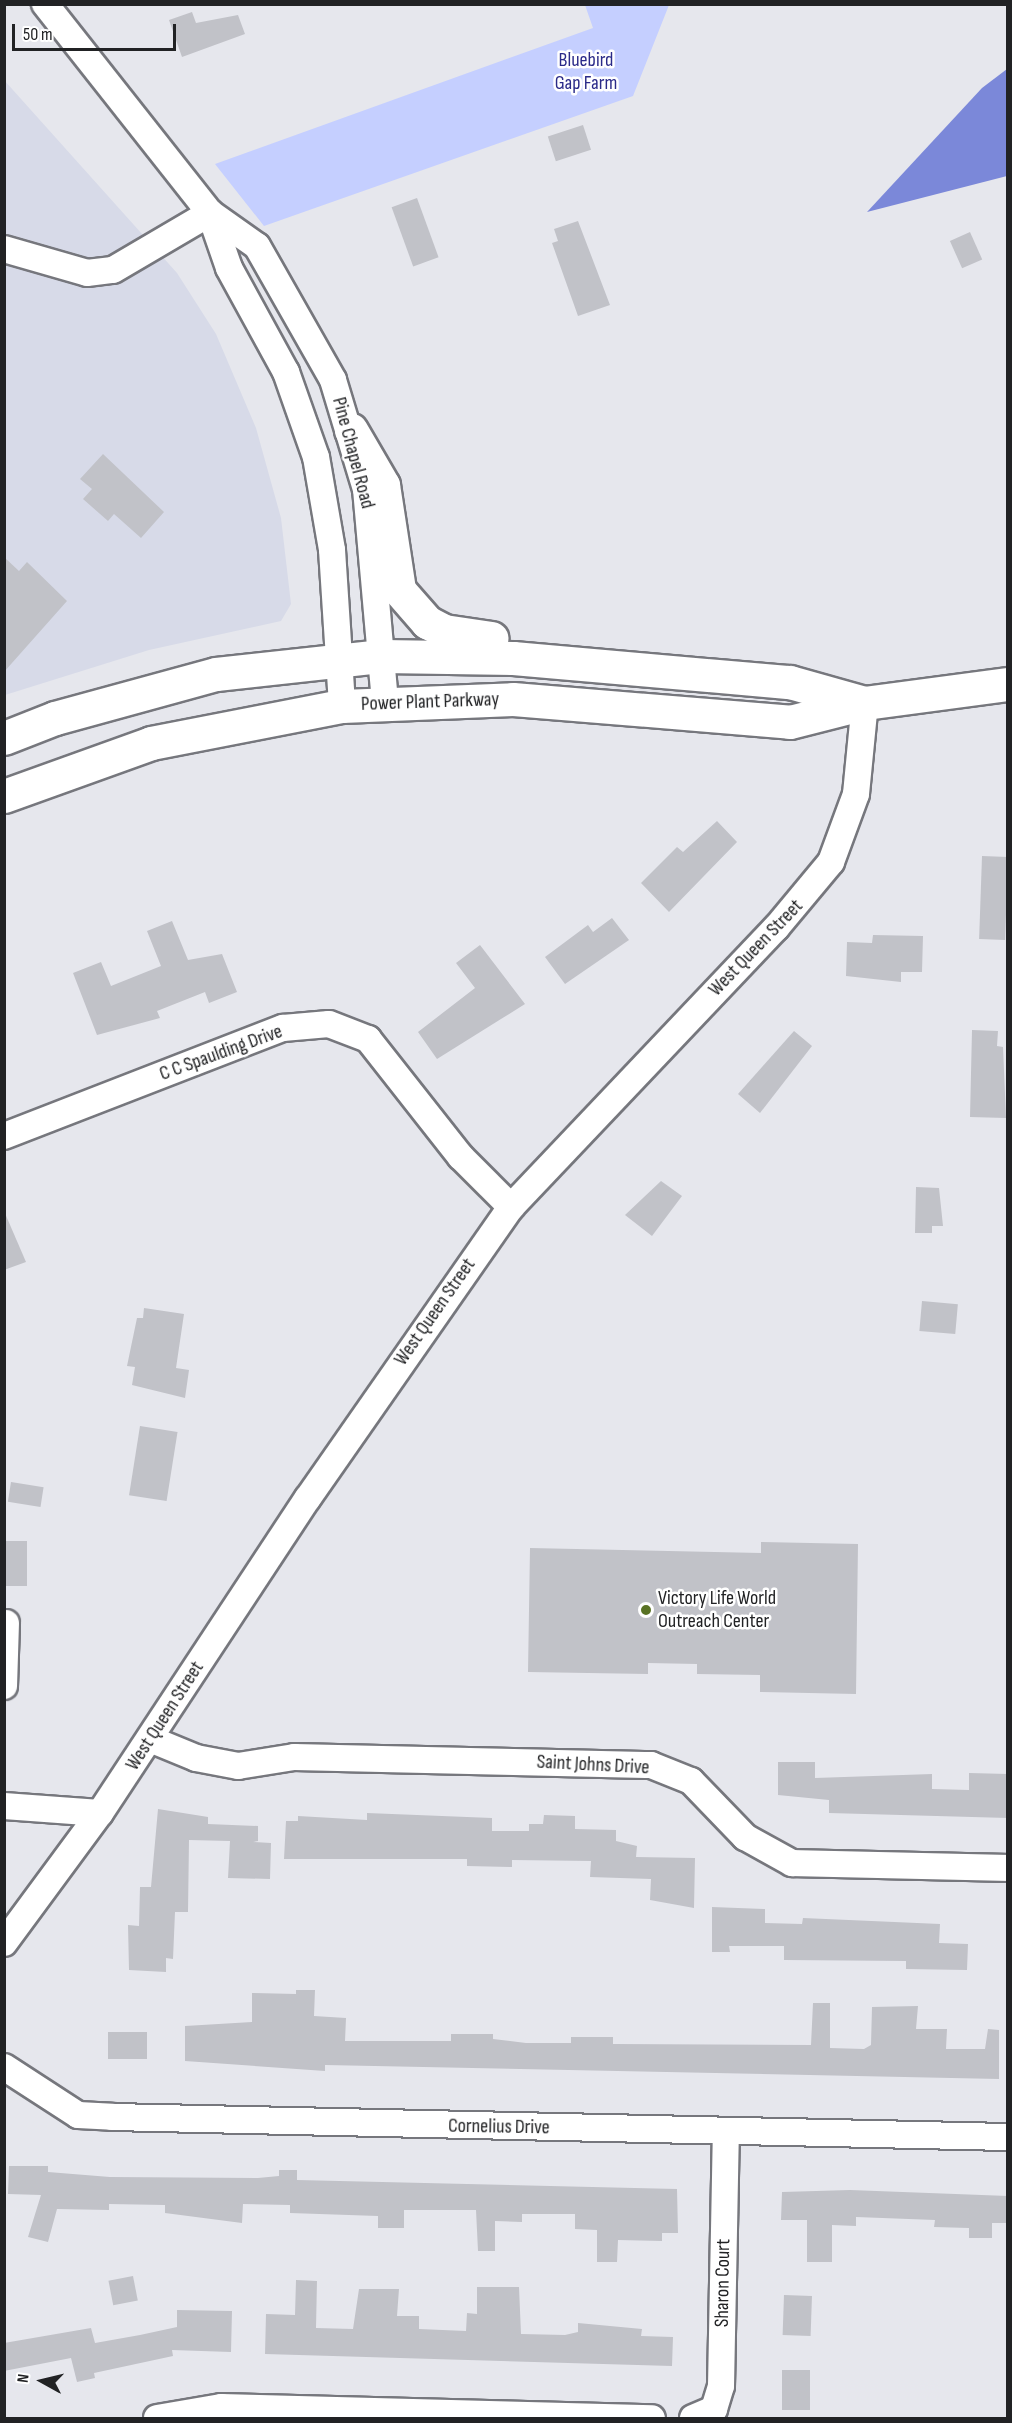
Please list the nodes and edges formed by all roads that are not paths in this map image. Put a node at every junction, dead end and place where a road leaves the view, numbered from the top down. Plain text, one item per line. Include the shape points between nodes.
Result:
1 (45, 4) edge
2 (210, 213) junction
3 (4, 249) edge
4 (351, 430) junction
5 (382, 656) junction
6 (339, 659) junction
7 (644, 669) junction
8 (1008, 684) edge
9 (385, 702) junction
10 (865, 703) junction
11 (342, 706) junction
12 (4, 738) edge
13 (4, 796) edge
14 (4, 1137) edge
15 (511, 1207) junction
16 (6, 1623) dead end
17 (4, 1686) edge
18 (150, 1739) junction
19 (4, 1806) edge
20 (100, 1813) junction
21 (1008, 1868) edge
22 (4, 1943) edge
23 (4, 2067) edge
24 (726, 2132) junction
25 (1008, 2137) edge
26 (157, 2418) edge
27 (454, 2418) edge
28 (652, 2418) edge
29 (693, 2418) edge

1 - 2 street, Pine Chapel Road
2 - 3 street via 113,270 87,273
2 - 4 street, Pine Chapel Road via 257,246 333,380
2 - 6 street, Pine Chapel Road via 229,268 290,379 316,457 332,549
4 - 5 street, Pine Chapel Road via 366,489
4 - 7 main road via 383,485 399,590 427,621 467,636 596,648
5 - 6 main road, Power Plant Parkway
5 - 7 main road, Power Plant Parkway via 456,655
5 - 9 street, Pine Chapel Road
6 - 11 street, Pine Chapel Road
6 - 12 main road, Power Plant Parkway via 206,676
7 - 10 main road, Power Plant Parkway via 790,682
8 - 10 main road, Power Plant Parkway
9 - 10 main road, Power Plant Parkway via 513,699 790,722
9 - 11 main road, Power Plant Parkway
10 - 15 street, West Queen Street via 856,794 831,862 776,928
11 - 13 main road, Power Plant Parkway via 151,743
14 - 15 street, C C Spaulding Drive via 283,1028 329,1024 368,1039 462,1157
15 - 18 street, West Queen Street via 314,1489
16 - 17 street
18 - 20 street, West Queen Street
18 - 21 street, Saint Johns Drive via 196,1758 238,1766 294,1757 651,1765 691,1781 745,1837 792,1863
19 - 20 street
20 - 22 street, West Queen Street
23 - 24 street, Cornelius Drive via 78,2115
24 - 25 street, Cornelius Drive
24 - 29 street, Sharon Court via 721,2386 714,2409
26 - 27 street via 221,2407
27 - 28 street

